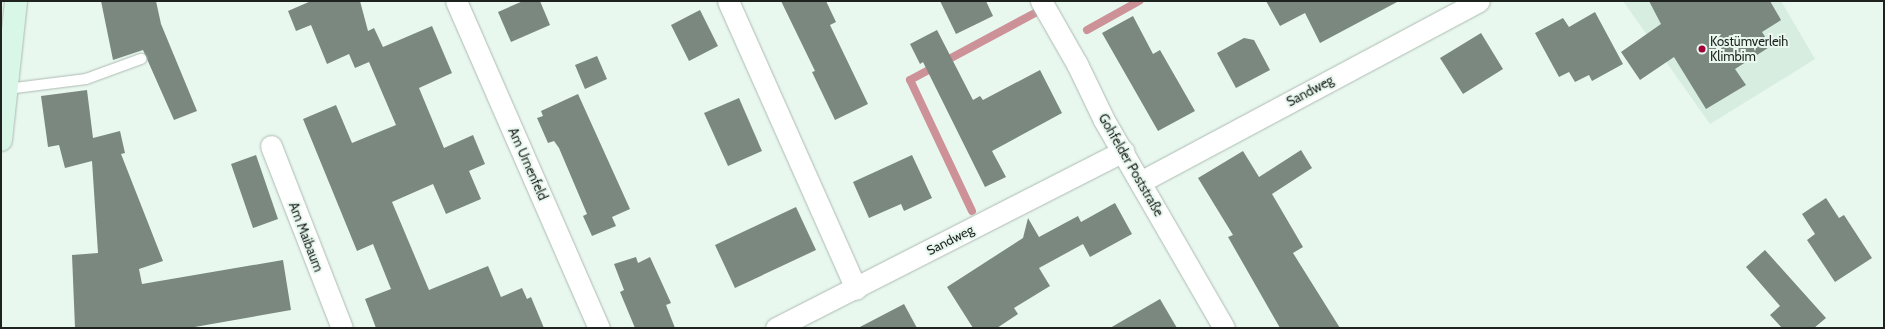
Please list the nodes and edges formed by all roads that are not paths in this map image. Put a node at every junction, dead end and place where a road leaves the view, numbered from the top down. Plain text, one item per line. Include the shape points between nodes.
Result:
1 (16, 1) edge
2 (456, 1) edge
3 (728, 1) edge
4 (1041, 1) edge
5 (1479, 1) edge
6 (141, 59) dead end
7 (7, 89) junction
8 (1, 140) edge
9 (271, 146) dead end
10 (1123, 151) junction
11 (1140, 182) junction
12 (856, 289) junction
13 (342, 328) edge
14 (599, 328) edge
15 (776, 328) edge
16 (1224, 328) edge

1 - 7 main road
2 - 14 street, Am Urnenfeld
3 - 12 street
4 - 10 street, Gohfelder Poststraße
5 - 11 street, Sandweg
6 - 7 lane via 86,79
7 - 8 main road
9 - 13 street, Am Maibaum
10 - 11 street, Gohfelder Poststraße
10 - 12 street, Sandweg
11 - 16 street, Gohfelder Poststraße
12 - 15 street, Sandweg

